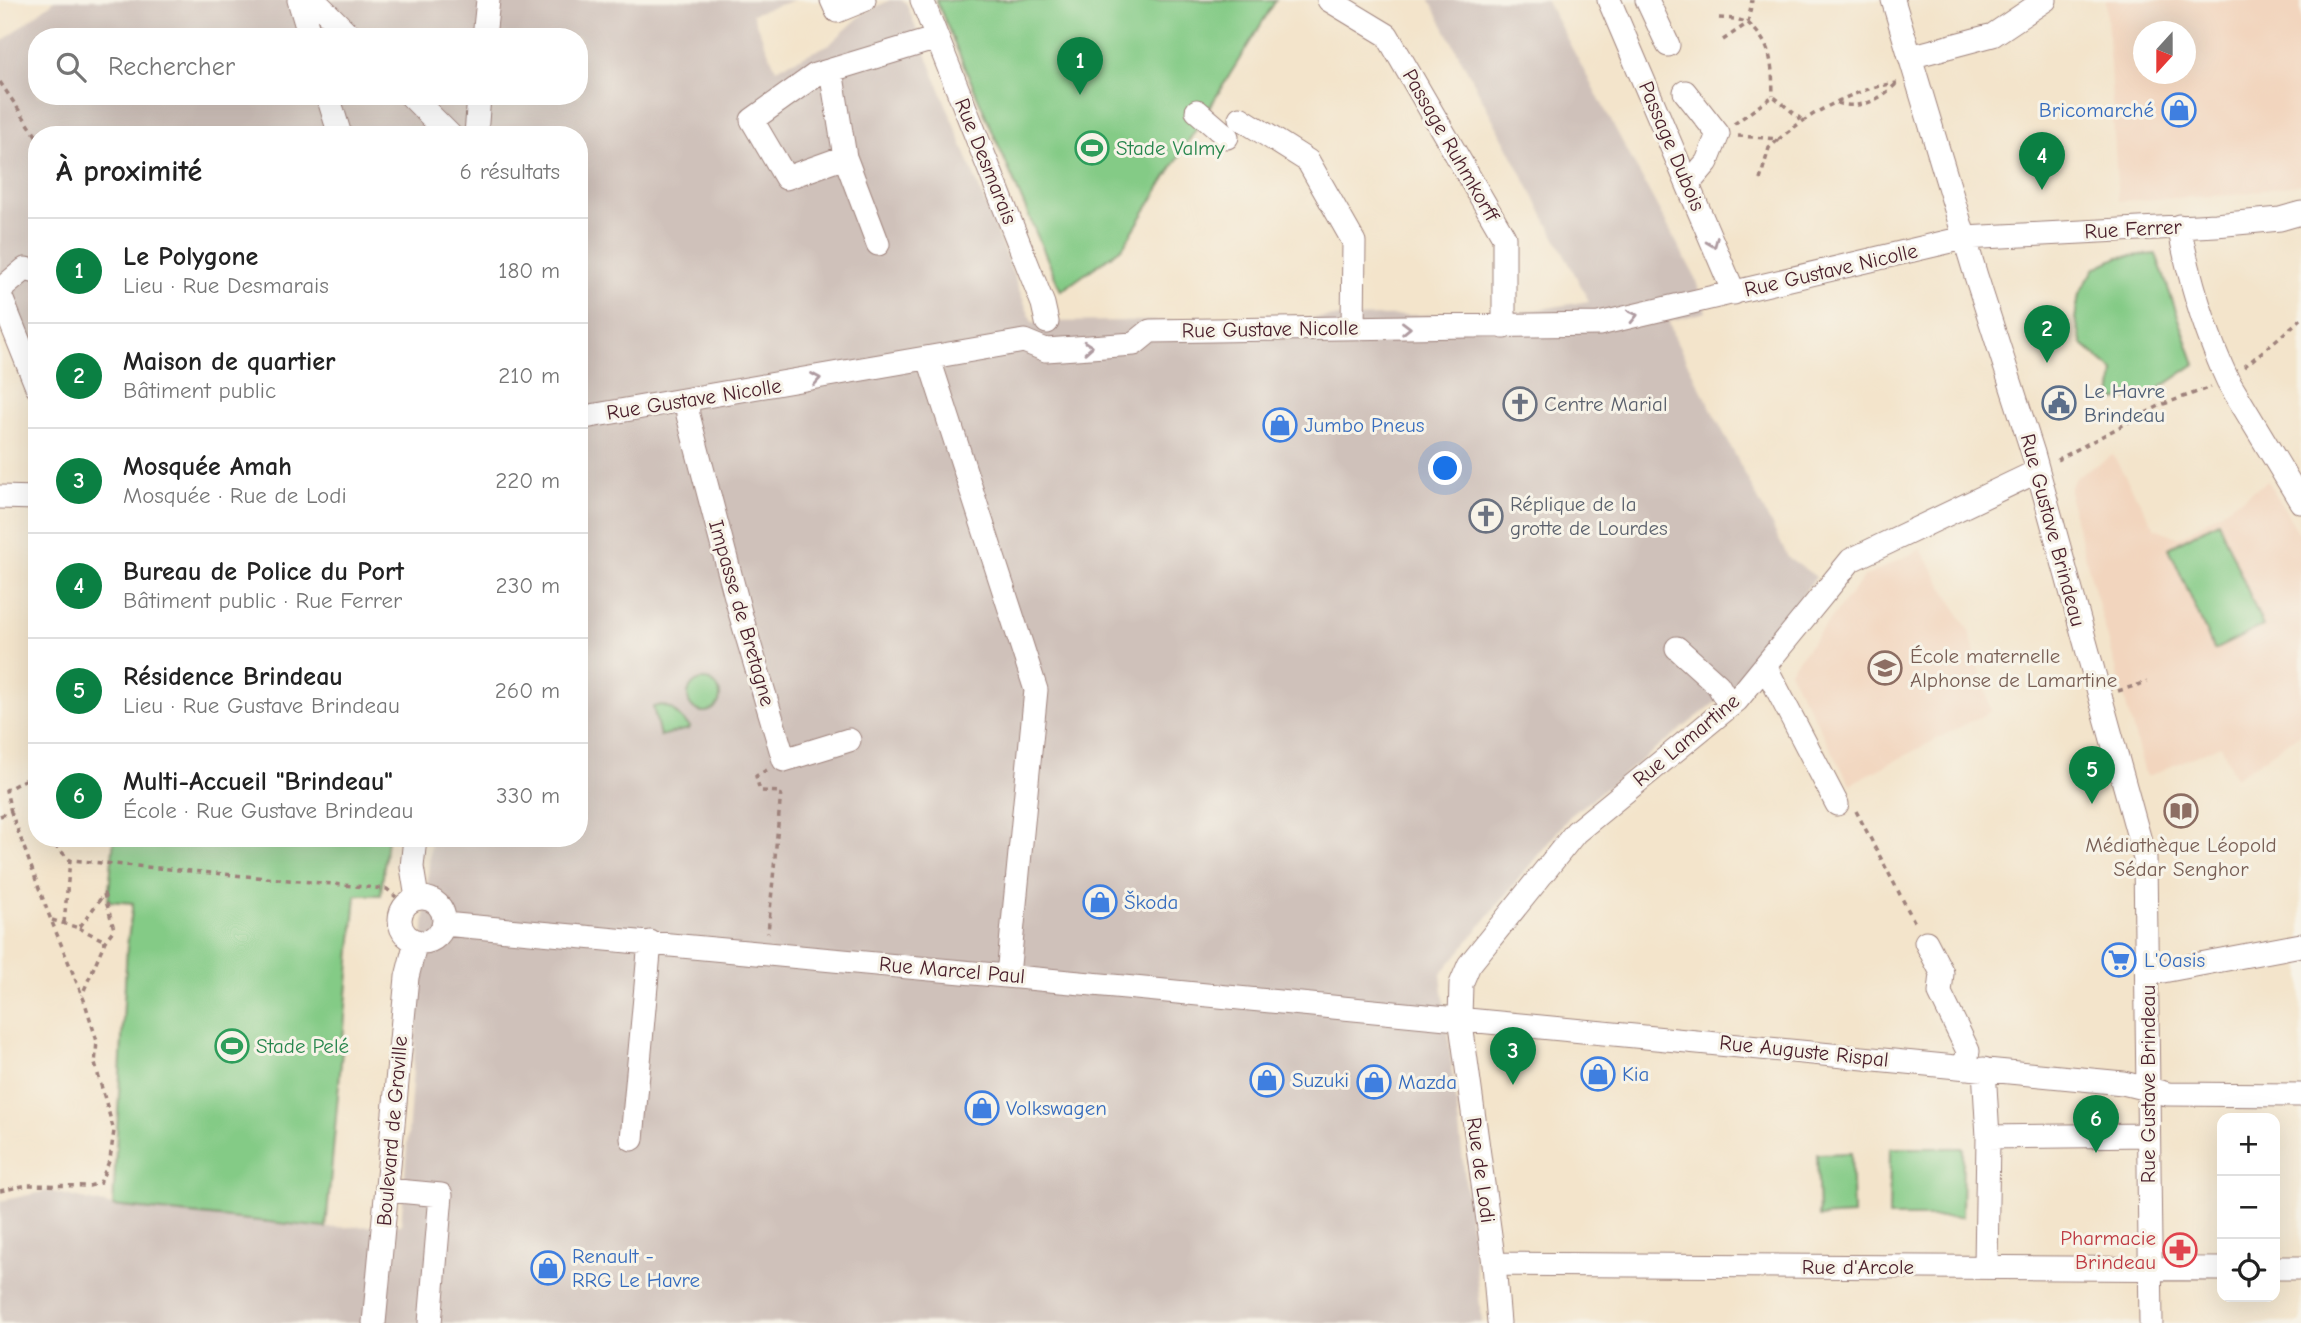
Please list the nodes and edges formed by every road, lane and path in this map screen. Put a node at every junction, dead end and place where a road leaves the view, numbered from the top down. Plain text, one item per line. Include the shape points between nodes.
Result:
1 (299, 0) edge
2 (314, 0) edge
3 (488, 0) edge
4 (832, 0) edge
5 (864, 0) edge
6 (922, 0) edge
7 (1329, 0) edge
8 (1609, 0) edge
9 (1647, 0) edge
10 (1752, 0) edge
11 (1893, 0) edge
12 (2045, 0) edge
13 (1719, 18) dead end
14 (1748, 23) junction
15 (307, 28) edge
16 (342, 28) edge
17 (486, 28) edge
18 (937, 38) junction
19 (1723, 40) dead end
20 (1668, 46) dead end
21 (1910, 57) junction
22 (831, 71) junction
23 (0, 82) edge
24 (1907, 82) junction
25 (1685, 92) dead end
26 (1773, 96) junction
27 (1837, 103) junction
28 (331, 105) edge
29 (420, 105) edge
30 (478, 105) edge
31 (1197, 111) dead end
32 (1240, 118) dead end
33 (1802, 120) junction
34 (30, 126) edge
35 (337, 126) edge
36 (441, 126) edge
37 (477, 126) edge
38 (1718, 134) junction
39 (1227, 137) dead end
40 (1779, 139) junction
41 (845, 157) junction
42 (1760, 180) dead end
43 (1689, 183) junction
44 (2301, 213) edge
45 (2179, 226) junction
46 (1964, 238) junction
47 (878, 244) dead end
48 (28, 270) edge
49 (0, 292) edge
50 (1734, 293) junction
51 (2301, 319) edge
52 (1047, 322) dead end
53 (1504, 327) junction
54 (1353, 328) junction
55 (929, 359) junction
56 (28, 364) edge
57 (2228, 381) junction
58 (687, 400) junction
59 (588, 416) edge
60 (2038, 471) junction
61 (0, 497) edge
62 (28, 498) edge
63 (2301, 502) edge
64 (1677, 648) dead end
65 (1765, 666) junction
66 (2147, 682) dead end
67 (2099, 697) junction
68 (1730, 706) junction
69 (849, 740) dead end
70 (784, 760) junction
71 (28, 778) edge
72 (1837, 804) joint
73 (11, 812) junction
74 (0, 816) edge
75 (56, 847) edge
76 (414, 847) edge
77 (70, 860) junction
78 (411, 902) junction
79 (51, 919) junction
80 (64, 923) junction
81 (444, 924) junction
82 (79, 928) junction
83 (105, 941) junction
84 (416, 941) junction
85 (650, 942) junction
86 (1926, 942) joint
87 (2301, 945) edge
88 (766, 952) junction
89 (2147, 974) junction
90 (1009, 975) junction
91 (82, 995) junction
92 (1460, 1017) junction
93 (1974, 1068) junction
94 (2148, 1089) junction
95 (2301, 1094) edge
96 (2148, 1135) junction
97 (1988, 1137) junction
98 (632, 1139) dead end
99 (387, 1190) junction
100 (0, 1191) edge
101 (1494, 1264) junction
102 (1986, 1267) junction
103 (2301, 1268) edge
104 (2149, 1269) junction
105 (2217, 1269) edge
106 (2280, 1269) edge
107 (374, 1323) edge
108 (430, 1323) edge
109 (1499, 1323) edge
110 (2151, 1323) edge

1 - 15 street
2 - 16 street
3 - 17 street
4 - 5 street via 837,11
6 - 18 street, Rue Desmarais
7 - 53 street, Passage Ruhmkorff via 1387,35 1504,237
8 - 43 street, Passage Dubois
9 - 20 street
10 - 14 path
11 - 21 street, Rue Gustave Brindeau
12 - 21 street via 1993,35
13 - 14 path
14 - 19 path
14 - 26 path via 1761,34 1772,61
18 - 22 street
18 - 52 street, Rue Desmarais
21 - 24 street, Rue Gustave Brindeau
22 - 41 street
22 - 41 street via 815,75 752,120 786,178
23 - 34 path
24 - 27 path via 1878,86
24 - 27 path via 1876,101 1858,106
24 - 46 street, Rue Gustave Brindeau
25 - 38 street
26 - 33 path
26 - 38 path
27 - 33 path
28 - 35 street
29 - 36 street
30 - 37 street
31 - 39 street
32 - 54 street via 1308,161 1353,242
33 - 40 path
38 - 40 path
38 - 43 street via 1707,162
40 - 42 path via 1769,148
41 - 47 street
43 -> 50 street, Passage Dubois
44 - 45 street, Rue Ferrer via 2280,219
45 - 46 street, Rue Ferrer
45 - 57 street
46 - 50 street, Rue Gustave Nicolle
46 - 60 street, Rue Gustave Brindeau
48 - 49 street
49 - 56 street
53 -> 50 street, Rue Gustave Nicolle via 1599,324
51 - 57 path
54 -> 53 street, Rue Gustave Nicolle
55 -> 54 street, Rue Gustave Nicolle via 1017,343 1046,350 1134,344 1150,331
58 -> 55 street, Rue Gustave Nicolle
55 - 90 street via 1036,690
57 - 60 path via 2161,404
57 - 63 street
58 - 59 street, Rue Gustave Nicolle
58 - 70 street, Impasse de Bretagne via 741,616
60 - 65 street, Rue Lamartine via 1851,559
60 - 67 street, Rue Gustave Brindeau
61 - 62 street
64 - 68 street via 1718,685
65 - 68 street, Rue Lamartine
65 - 72 street
66 - 67 path
67 - 89 street, Rue Gustave Brindeau via 2145,859
68 - 92 street, Rue Lamartine via 1577,832 1468,965 1461,984
69 - 70 street
70 - 88 path via 756,776 760,791 781,792
71 - 73 path via 6,790
72 - 86 path via 1847,796
73 - 74 path
73 - 79 path
75 - 77 path
76 - 78 street
77 - 78 path via 387,889
77 - 80 path
78 - 81 street via 438,904
78 - 84 street via 402,912 401,927
79 - 80 path
79 - 91 path
80 - 82 path
81 - 84 street via 431,940
81 - 85 street, Rue Marcel Paul
82 - 83 path
82 - 83 path via 104,894 114,929
83 - 91 path
84 - 99 street, Boulevard de Graville via 407,977
85 - 88 street, Rue Marcel Paul
85 - 98 street
86 - 93 street via 1942,973 1940,993
87 - 89 street
88 - 90 street, Rue Marcel Paul
89 - 94 street, Rue Gustave Brindeau
90 - 92 street, Rue Marcel Paul
91 - 100 path via 97,1041 95,1063 114,1131 100,1183 27,1185
92 - 93 street, Rue Auguste Rispal
92 - 101 street, Rue de Lodi
93 - 94 street, Rue Auguste Rispal
93 - 97 street
94 - 95 street, Rue Auguste Rispal via 2168,1094
94 - 96 street, Rue Gustave Brindeau
96 - 97 street
96 - 104 street, Rue Gustave Brindeau
97 - 102 street
99 - 107 street, Boulevard de Graville
99 - 108 street via 441,1195
101 - 102 street, Rue d'Arcole
101 - 109 street, Rue de Lodi
102 - 104 street, Rue d'Arcole
103 - 106 street
104 - 105 street, Rue d'Arcole
104 - 110 street, Rue Gustave Brindeau

